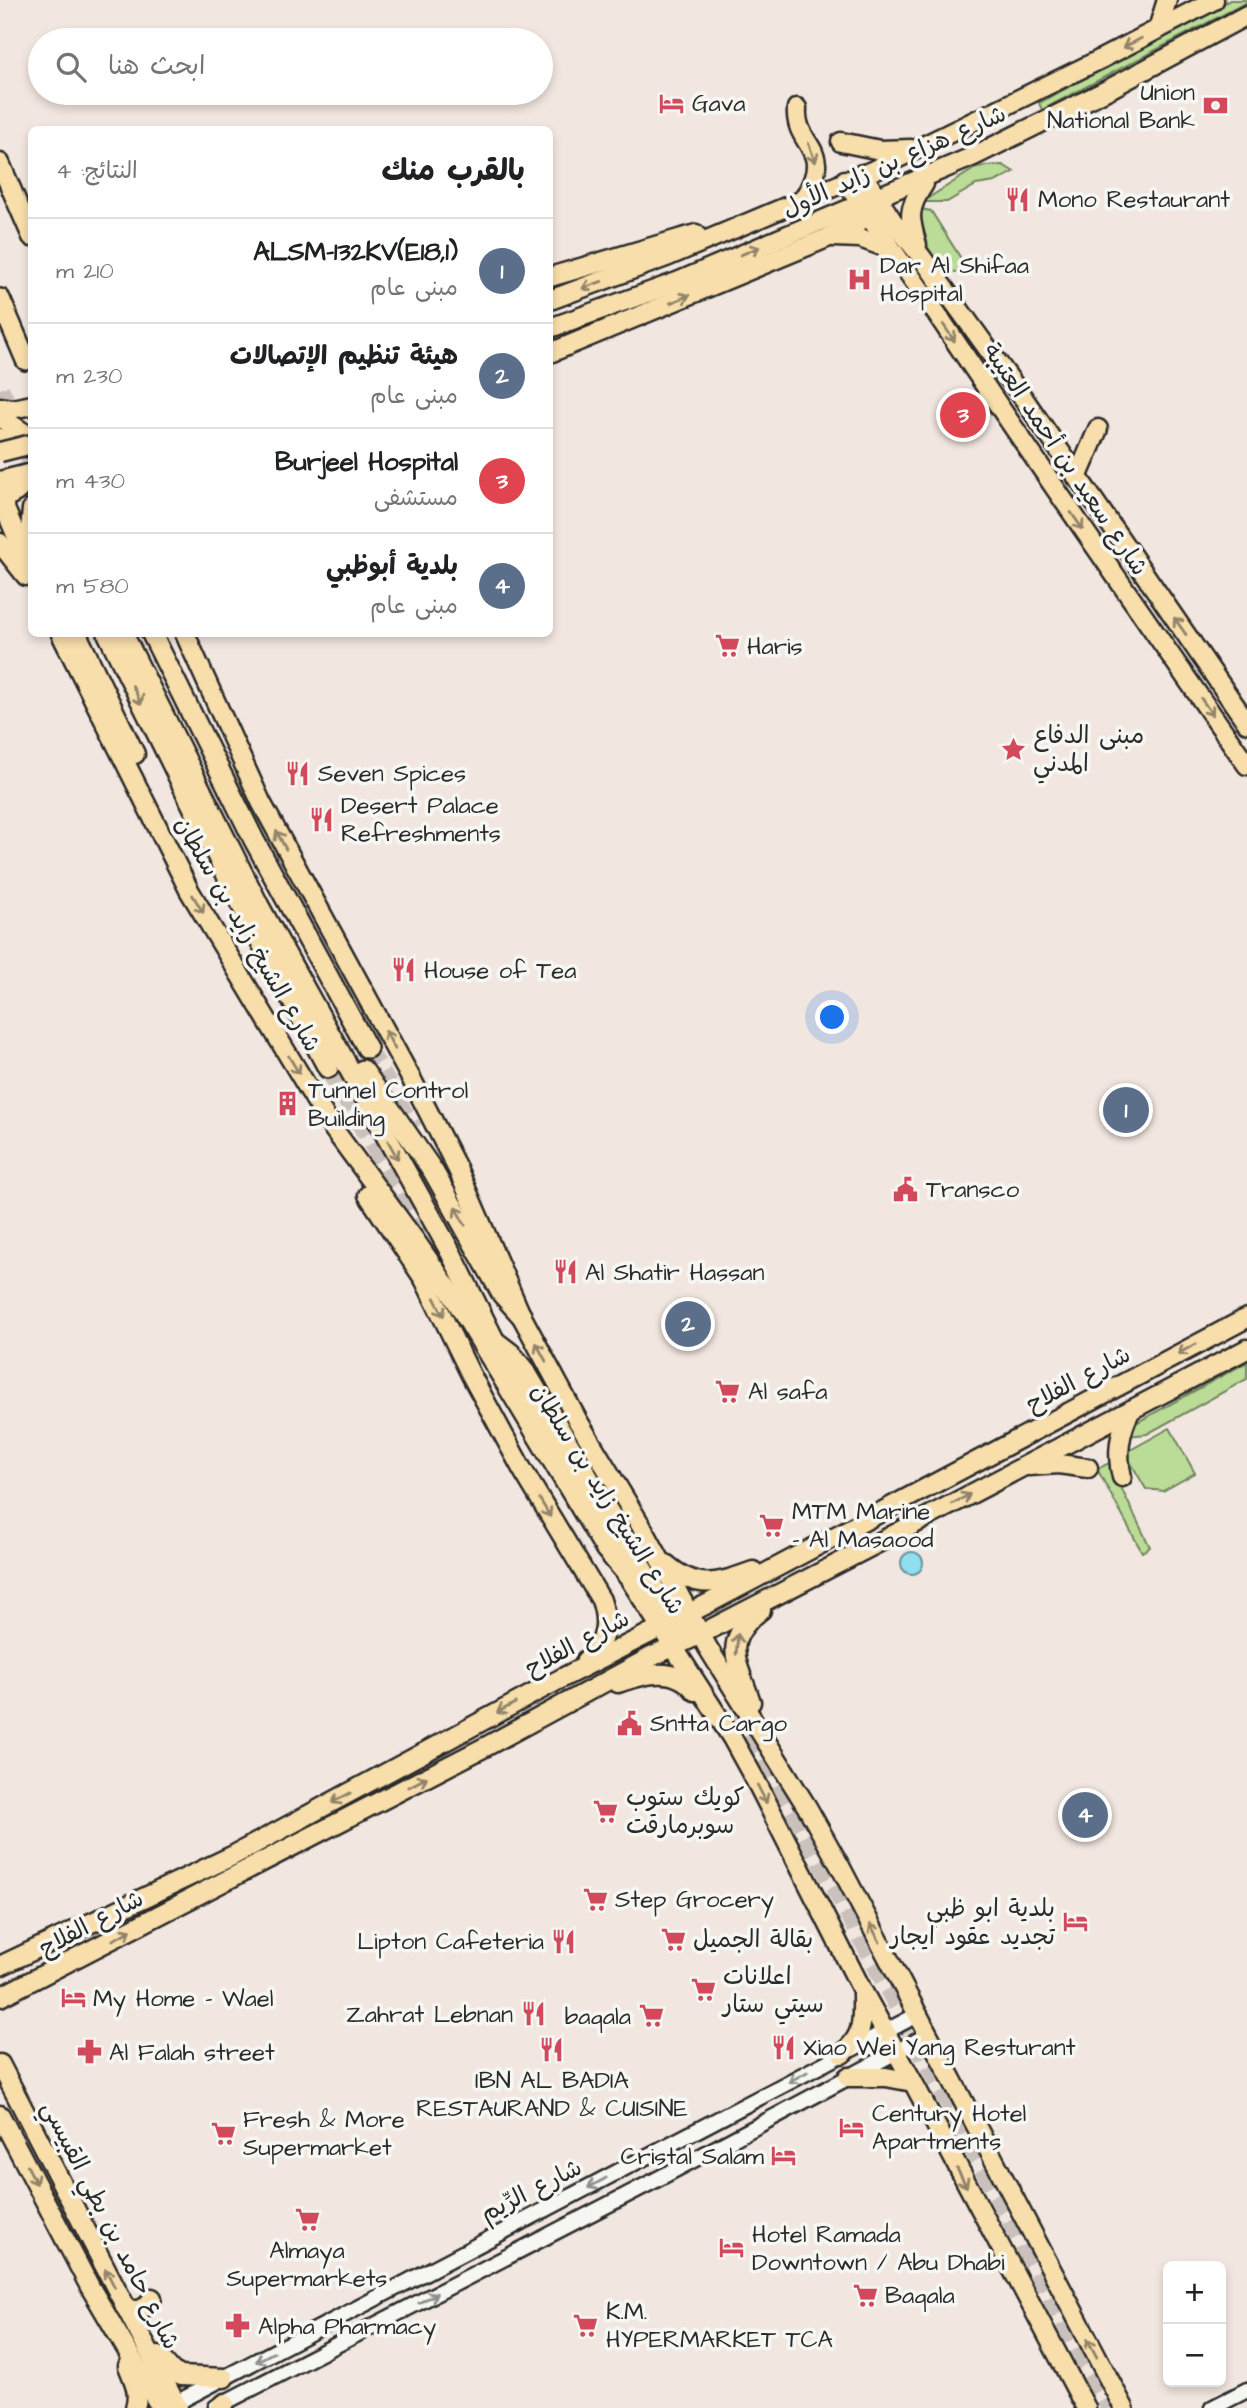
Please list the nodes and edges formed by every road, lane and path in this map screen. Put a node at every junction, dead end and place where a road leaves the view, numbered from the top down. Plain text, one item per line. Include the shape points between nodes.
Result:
1 (1167, 0) edge
2 (1214, 0) edge
3 (1247, 15) edge
4 (1158, 29) junction
5 (797, 108) dead end
6 (841, 142) dead end
7 (921, 148) junction
8 (974, 156) junction
9 (0, 163) edge
10 (854, 177) junction
11 (924, 184) junction
12 (804, 198) junction
13 (872, 206) junction
14 (28, 230) edge
15 (724, 233) junction
16 (827, 237) junction
17 (890, 249) junction
18 (920, 255) junction
19 (553, 276) edge
20 (0, 299) edge
21 (553, 299) edge
22 (641, 315) junction
23 (553, 327) edge
24 (553, 339) edge
25 (553, 352) edge
26 (26, 360) dead end
27 (28, 406) edge
28 (0, 407) edge
29 (0, 417) edge
30 (1098, 429) dead end
31 (28, 435) edge
32 (0, 438) edge
33 (28, 445) edge
34 (28, 448) edge
35 (0, 452) edge
36 (28, 476) edge
37 (1077, 478) junction
38 (28, 479) edge
39 (0, 481) edge
40 (0, 499) edge
41 (0, 543) edge
42 (28, 563) edge
43 (28, 577) edge
44 (62, 637) edge
45 (78, 637) edge
46 (108, 637) edge
47 (124, 637) edge
48 (137, 637) edge
49 (153, 637) edge
50 (187, 637) edge
51 (1247, 723) edge
52 (1247, 765) edge
53 (166, 844) junction
54 (367, 1048) tunnel mouth
55 (328, 1068) tunnel mouth
56 (329, 1123) junction
57 (521, 1315) junction
58 (1247, 1318) edge
59 (494, 1340) junction
60 (1247, 1349) edge
61 (1131, 1410) junction
62 (1019, 1467) junction
63 (1088, 1468) dead end
64 (1122, 1477) dead end
65 (815, 1548) junction
66 (659, 1557) junction
67 (627, 1575) junction
68 (792, 1587) junction
69 (675, 1620) junction
70 (701, 1634) junction
71 (673, 1647) junction
72 (564, 1677) junction
73 (578, 1696) junction
74 (762, 1732) junction
75 (732, 1738) junction
76 (0, 1966) edge
77 (18, 1989) junction
78 (862, 1990) junction
79 (0, 1997) edge
80 (0, 2007) edge
81 (917, 2015) junction
82 (884, 2032) junction
83 (928, 2035) junction
84 (859, 2046) junction
85 (0, 2050) edge
86 (895, 2053) junction
87 (842, 2054) junction
88 (868, 2067) junction
89 (2, 2068) edge
90 (848, 2077) junction
91 (913, 2082) junction
92 (0, 2115) edge
93 (90, 2287) junction
94 (152, 2298) dead end
95 (125, 2307) junction
96 (149, 2351) junction
97 (224, 2378) junction
98 (1247, 2390) edge
99 (1124, 2405) edge
100 (220, 2406) edge
101 (170, 2407) edge
102 (135, 2408) edge
103 (1086, 2408) edge
104 (1212, 2408) edge

1 - 4 main road
2 - 4 main road, شارع هزاع بن زايد الأول
3 - 8 main road, شارع هزاع بن زايد الأول
4 -> 7 main road, شارع هزاع بن زايد الأول
5 -> 12 main road via 799,126 816,159 814,181
6 - 7 main road via 880,150
7 - 10 main road, شارع هزاع بن زايد الأول
8 - 11 main road
8 - 13 main road, شارع هزاع بن زايد الأول
9 - 14 main road
10 - 12 main road, شارع هزاع بن زايد الأول
10 - 13 main road, شارع سعيد بن أحمد العتيبة
11 - 13 main road
11 - 18 main road via 910,223
12 - 15 main road, شارع هزاع بن زايد الأول
13 - 16 main road
13 - 17 main road, شارع سعيد بن أحمد العتيبة
13 - 18 main road, شارع سعيد بن أحمد العتيبة
23 -> 13 main road, شارع هزاع بن زايد الأول
15 - 19 main road via 700,233
15 -> 21 main road, شارع هزاع بن زايد الأول
16 - 17 main road via 860,237
22 -> 16 main road
17 -> 52 main road, شارع سعيد بن أحمد العتيبة
18 - 37 main road, شارع سعيد بن أحمد العتيبة
20 - 26 highway
22 - 24 main road via 618,316
22 - 25 main road
27 - 28 main road
29 - 31 main road
30 - 37 main road
32 - 34 main road
33 - 35 main road, bridge
36 - 39 main road
51 -> 37 main road, شارع سعيد بن أحمد العتيبة
38 - 40 main road via 16,492
40 - 42 main road
41 - 43 main road
44 - 53 main road, شارع الشيخ زايد بن سلطان
45 - 53 main road via 156,798
46 -> 55 highway, شارع الشيخ زايد بن سلطان
47 -> 59 highway via 259,906 451,1253
57 -> 48 highway via 502,1294 433,1171 356,1059 213,792
49 - 54 highway, شارع الشيخ زايد بن سلطان via 254,840
57 -> 50 main road, شارع الشيخ زايد بن سلطان via 458,1170 261,802
53 -> 56 main road, شارع الشيخ زايد بن سلطان
56 - 67 main road, شارع الشيخ زايد بن سلطان via 439,1275 605,1549
56 -> 72 main road via 358,1180 424,1279 522,1469 601,1600 606,1627 600,1645
66 -> 57 main road, شارع الشيخ زايد بن سلطان
58 -> 65 main road, شارع الفلاح
59 - 67 highway via 615,1546
59 - 69 main road via 524,1368
60 - 61 main road, شارع الفلاح
61 - 62 main road, شارع الفلاح
61 - 64 main road via 1120,1440
62 - 63 main road via 1059,1464
68 -> 62 main road, شارع الفلاح
65 - 66 main road via 709,1583 678,1575
65 - 69 main road, شارع الفلاح
66 - 69 main road, شارع الشيخ زايد بن سلطان
67 - 69 main road, شارع الشيخ زايد بن سلطان
68 - 70 main road, شارع الفلاح
74 -> 68 main road via 737,1658 736,1639 742,1627
69 - 70 main road, شارع الشيخ زايد بن سلطان
69 - 71 main road, شارع الشيخ زايد بن سلطان
69 - 72 main road, شارع الفلاح
70 - 71 main road, شارع الفلاح
70 - 74 main road, شارع الشيخ زايد بن سلطان
71 - 73 main road, شارع الفلاح
71 - 75 main road, شارع الشيخ زايد بن سلطان
72 -> 76 main road, شارع الفلاح via 232,1856
73 - 75 main road via 636,1677 674,1674 689,1684
77 -> 73 main road, شارع الفلاح via 94,1958
81 -> 74 main road, شارع الشيخ زايد بن سلطان via 841,1868
75 -> 78 main road, شارع الشيخ زايد بن سلطان
77 - 79 main road, شارع الفلاح
77 - 80 main road
78 - 82 main road, شارع الشيخ زايد بن سلطان
78 - 87 main road via 860,2033
81 - 82 street, شارع الرِّيم
81 - 83 main road, شارع الشيخ زايد بن سلطان
82 - 84 street, شارع الرِّيم
82 - 86 main road, شارع الشيخ زايد بن سلطان
83 - 86 street, شارع الرِّيم
99 -> 83 main road, شارع الشيخ زايد بن سلطان
84 - 87 street, شارع الرِّيم
84 - 88 street via 869,2054
85 - 89 main road, شارع حامد بن بطي القبيسي
86 - 88 street, شارع الرِّيم
86 - 91 main road, شارع الشيخ زايد بن سلطان
87 -> 97 street, شارع الرِّيم
88 - 90 street, شارع الرِّيم
95 -> 89 main road, شارع حامد بن بطي القبيسي
90 - 91 main road
100 -> 90 street, شارع الرِّيم
91 -> 103 main road, شارع الشيخ زايد بن سلطان
92 -> 93 main road, شارع حامد بن بطي القبيسي
93 - 101 main road, شارع حامد بن بطي القبيسي
93 - 102 main road via 135,2383
94 - 95 main road via 139,2310
95 - 96 main road, شارع حامد بن بطي القبيسي
96 - 97 main road via 176,2375
96 - 101 main road, شارع حامد بن بطي القبيسي
97 - 100 street
97 - 101 street, شارع الرِّيم
98 - 104 street

